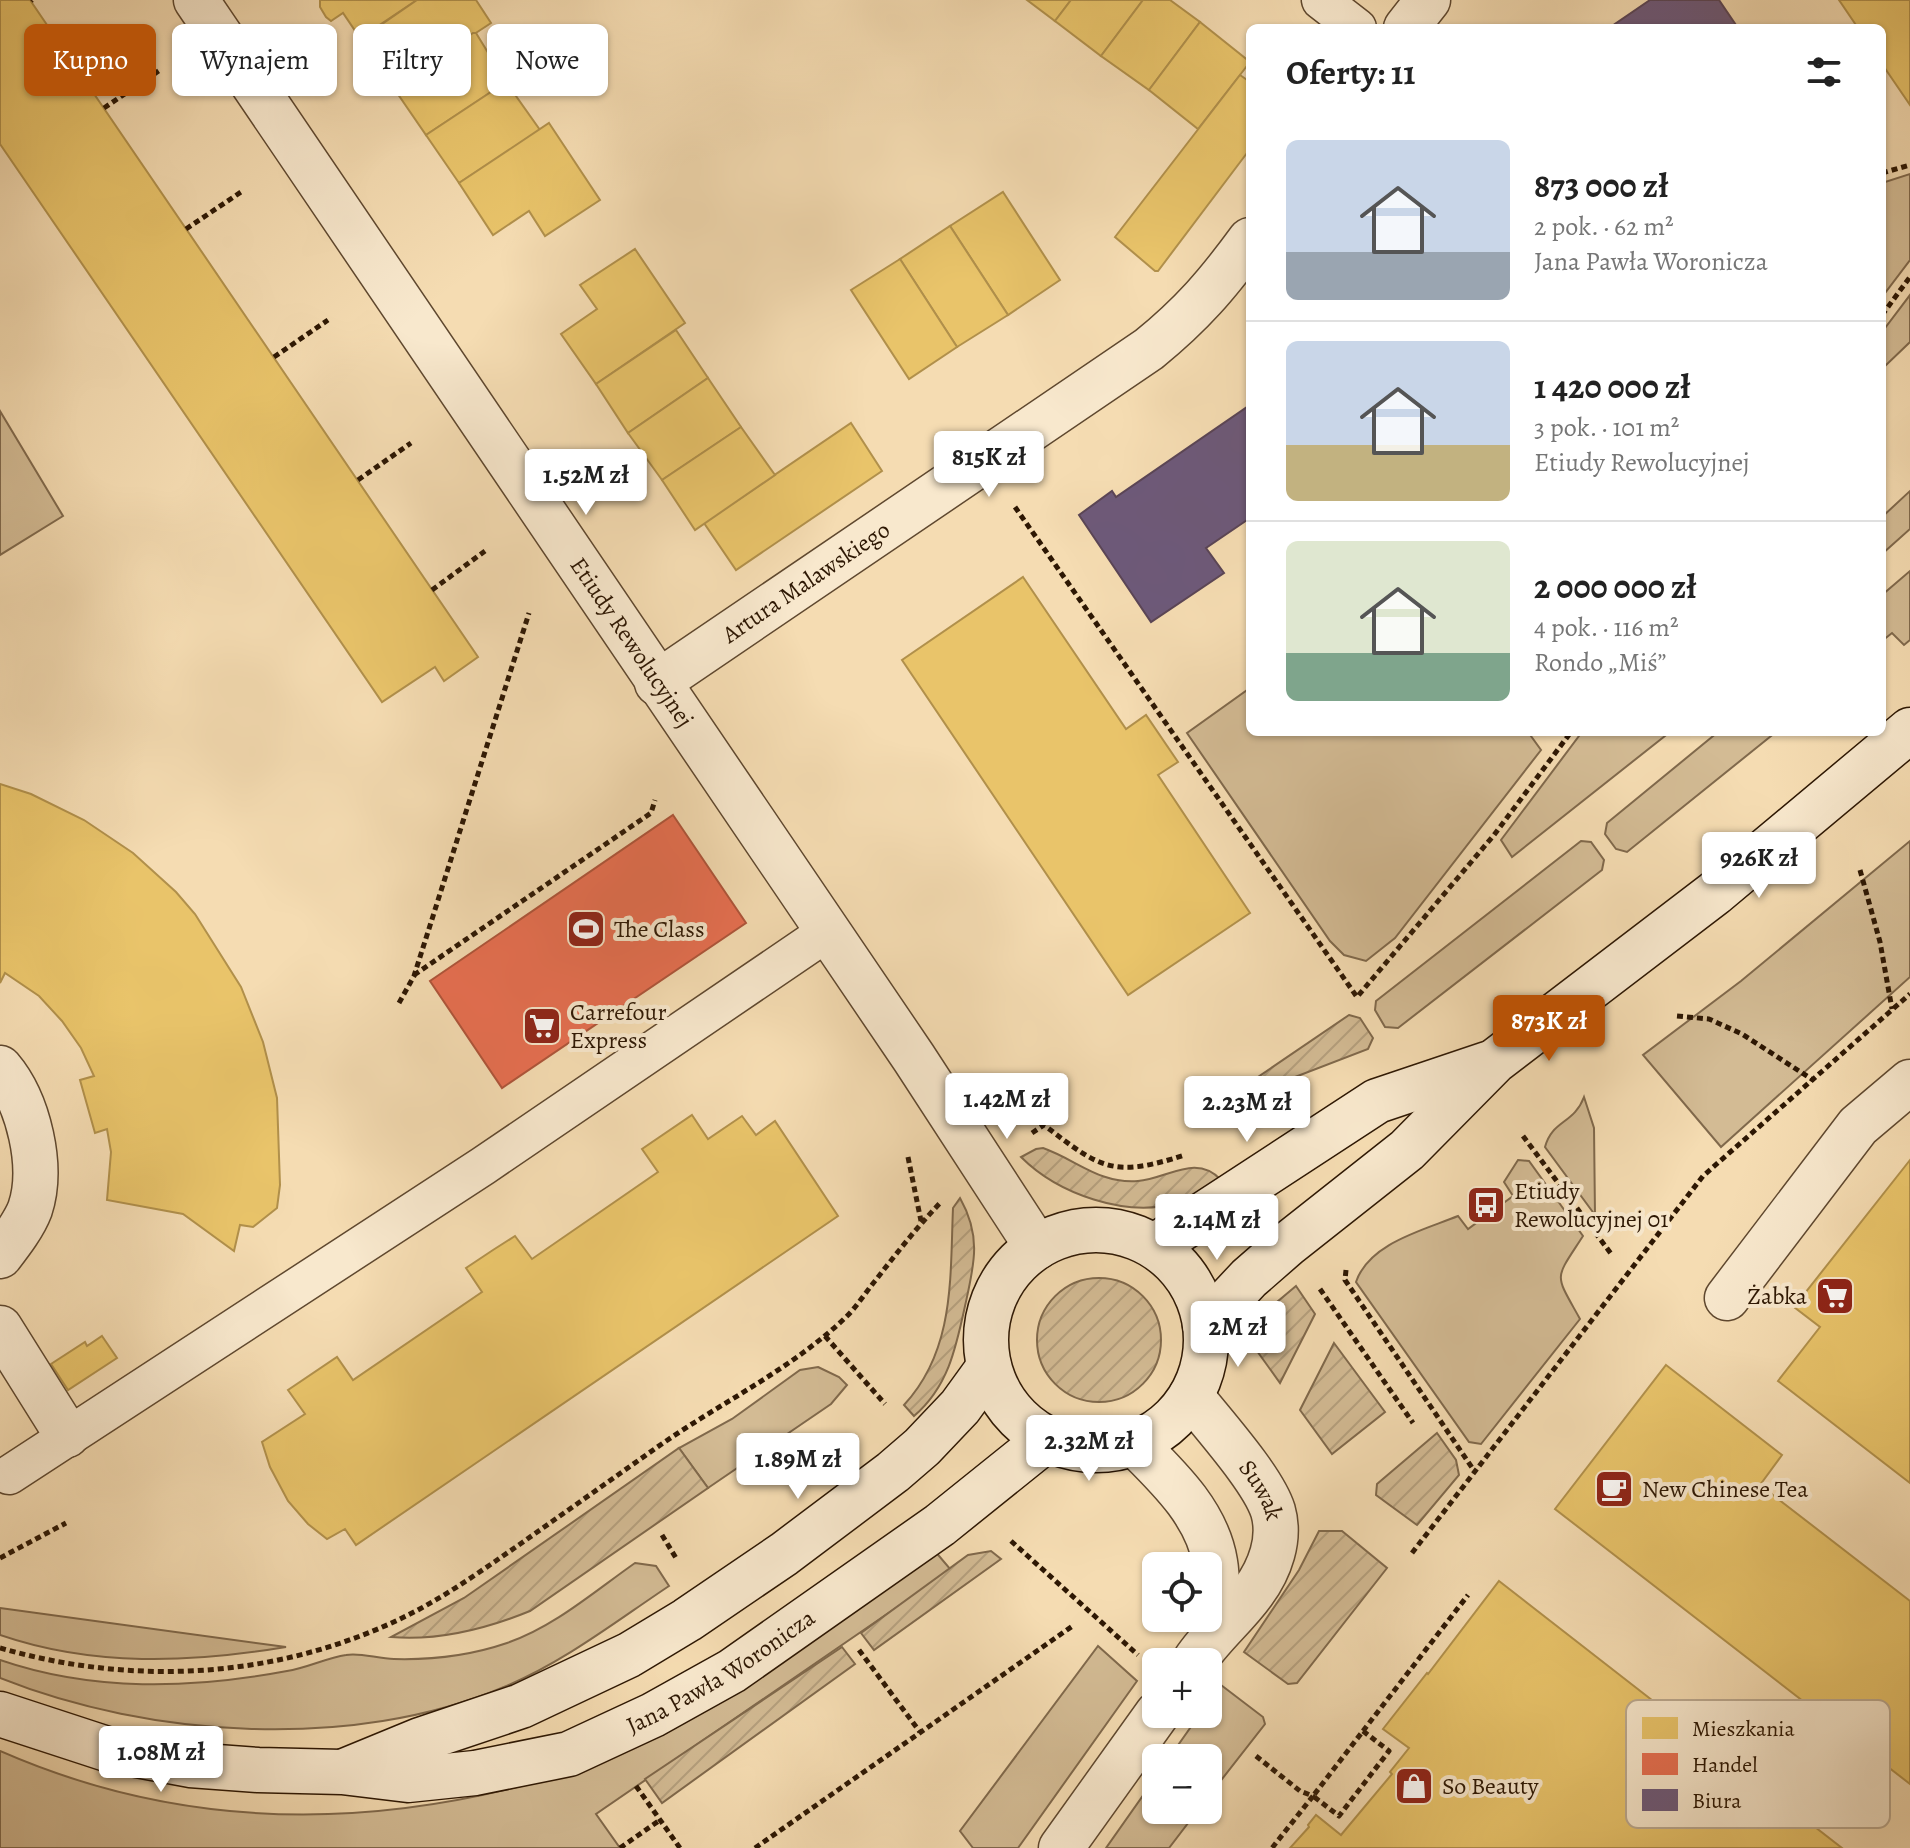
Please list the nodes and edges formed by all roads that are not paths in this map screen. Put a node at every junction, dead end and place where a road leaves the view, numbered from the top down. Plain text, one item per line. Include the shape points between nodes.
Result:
1 (196, 0) edge
2 (1321, 0) edge
3 (1428, 0) edge
4 (1352, 24) edge
5 (1409, 24) edge
6 (1246, 246) edge
7 (657, 683) junction
8 (1910, 730) edge
9 (827, 932) junction
10 (1495, 1061) junction
11 (0, 1068) edge
12 (1910, 1082) edge
13 (1155, 1246) junction
14 (1037, 1247) junction
15 (0, 1256) edge
16 (1727, 1298) dead end
17 (1205, 1325) junction
18 (0, 1328) edge
19 (989, 1367) junction
20 (1191, 1396) junction
21 (67, 1435) junction
22 (1047, 1439) junction
23 (1134, 1443) junction
24 (9, 1475) dead end
25 (1205, 1647) edge
26 (0, 1714) edge
27 (1147, 1728) edge
28 (342, 1772) junction
29 (1061, 1848) edge

1 - 7 street, Etiudy Rewolucyjnej
2 - 4 lane
3 - 5 street
6 - 7 street, Artura Malawskiego via 1188,316 1149,349
7 - 9 street, Etiudy Rewolucyjnej
8 - 10 street via 1715,893
9 - 14 street, Etiudy Rewolucyjnej
9 - 21 lane via 483,1166
10 - 13 street via 1377,1101
10 - 17 street via 1407,1150 1288,1244
11 - 15 street via 22,1105 36,1168 30,1209
12 - 16 street via 1858,1126
13 - 14 street via 1126,1233 1095,1229 1065,1234
13 - 17 street via 1179,1267 1197,1294
14 - 19 street via 999,1287 985,1340
17 - 20 street via 1204,1362
18 - 21 street
19 - 22 street via 1011,1410
19 - 28 street, Jana Pawła Woronicza via 960,1407 893,1472 687,1620 629,1655 521,1706
20 - 23 street via 1168,1424
20 - 25 street, Suwak via 1268,1500 1275,1521 1274,1551 1261,1581
21 - 24 lane
22 - 23 street via 1077,1449 1110,1450
22 - 28 street, Jana Pawła Woronicza via 940,1525 811,1617 732,1671 653,1715 569,1754 475,1773 408,1780
23 - 25 street, Suwak via 1176,1486 1208,1539 1216,1564
26 - 28 street, Jana Pawła Woronicza via 110,1750 190,1765
27 - 29 street

